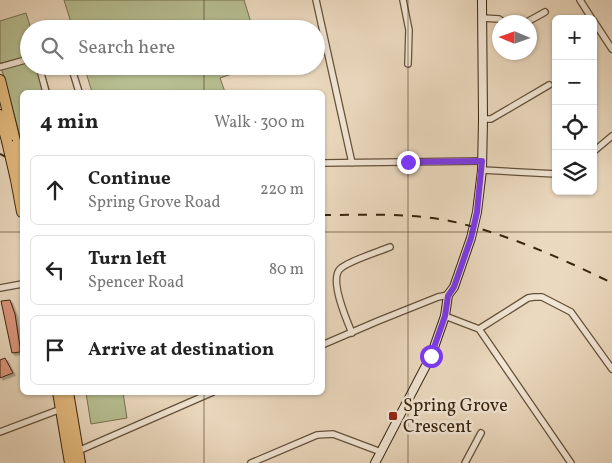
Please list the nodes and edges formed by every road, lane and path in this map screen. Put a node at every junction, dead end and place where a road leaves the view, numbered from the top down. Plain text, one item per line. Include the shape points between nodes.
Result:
1 (316, 0) edge
2 (403, 0) edge
3 (482, 0) edge
4 (580, 0) edge
5 (545, 12) dead end
6 (590, 15) edge
7 (537, 16) edge
8 (482, 18) junction
9 (492, 19) edge
10 (320, 20) edge
11 (597, 26) edge
12 (325, 41) edge
13 (612, 49) edge
14 (20, 61) edge
15 (408, 64) dead end
16 (0, 67) edge
17 (41, 75) edge
18 (74, 75) edge
19 (0, 80) edge
20 (549, 85) dead end
21 (45, 90) edge
22 (78, 90) edge
23 (0, 115) edge
24 (483, 119) junction
25 (612, 136) edge
26 (11, 143) junction
27 (595, 150) edge
28 (325, 163) edge
29 (352, 163) junction
30 (482, 165) junction
31 (552, 174) edge
32 (19, 176) edge
33 (390, 247) dead end
34 (20, 284) edge
35 (0, 288) edge
36 (448, 296) junction
37 (445, 316) junction
38 (479, 329) junction
39 (352, 333) junction
40 (325, 344) edge
41 (612, 370) edge
42 (59, 395) edge
43 (69, 395) edge
44 (207, 395) edge
45 (61, 409) junction
46 (0, 432) edge
47 (481, 433) dead end
48 (78, 451) junction
49 (381, 452) junction
50 (70, 463) edge
51 (80, 463) edge
52 (251, 463) edge
53 (375, 463) edge
54 (465, 463) edge
55 (571, 463) edge

1 - 10 street
2 - 15 street via 409,30
3 - 8 main road
4 - 6 street
5 - 7 street
8 - 9 street
8 - 24 main road
11 - 13 street
12 - 29 street
14 - 16 street
17 - 21 street
18 - 22 street
19 - 26 highway
20 - 24 street
23 - 26 highway
24 - 30 main road
25 - 27 street
26 - 32 highway, bridge
28 - 29 street
29 - 30 street
30 - 31 street via 516,173
30 - 36 main road via 471,238
33 - 39 street via 338,270 336,278 342,310
34 - 35 street
36 - 37 main road
36 - 39 street via 430,300
37 - 38 street
37 - 49 main road via 431,356
38 - 41 street via 528,298 542,297 570,312
38 - 55 street
39 - 40 street
42 - 45 highway
43 - 48 highway
44 - 48 street
45 - 46 street
45 - 50 highway
47 - 54 street
48 - 51 highway
49 - 52 street via 325,433
49 - 53 main road

